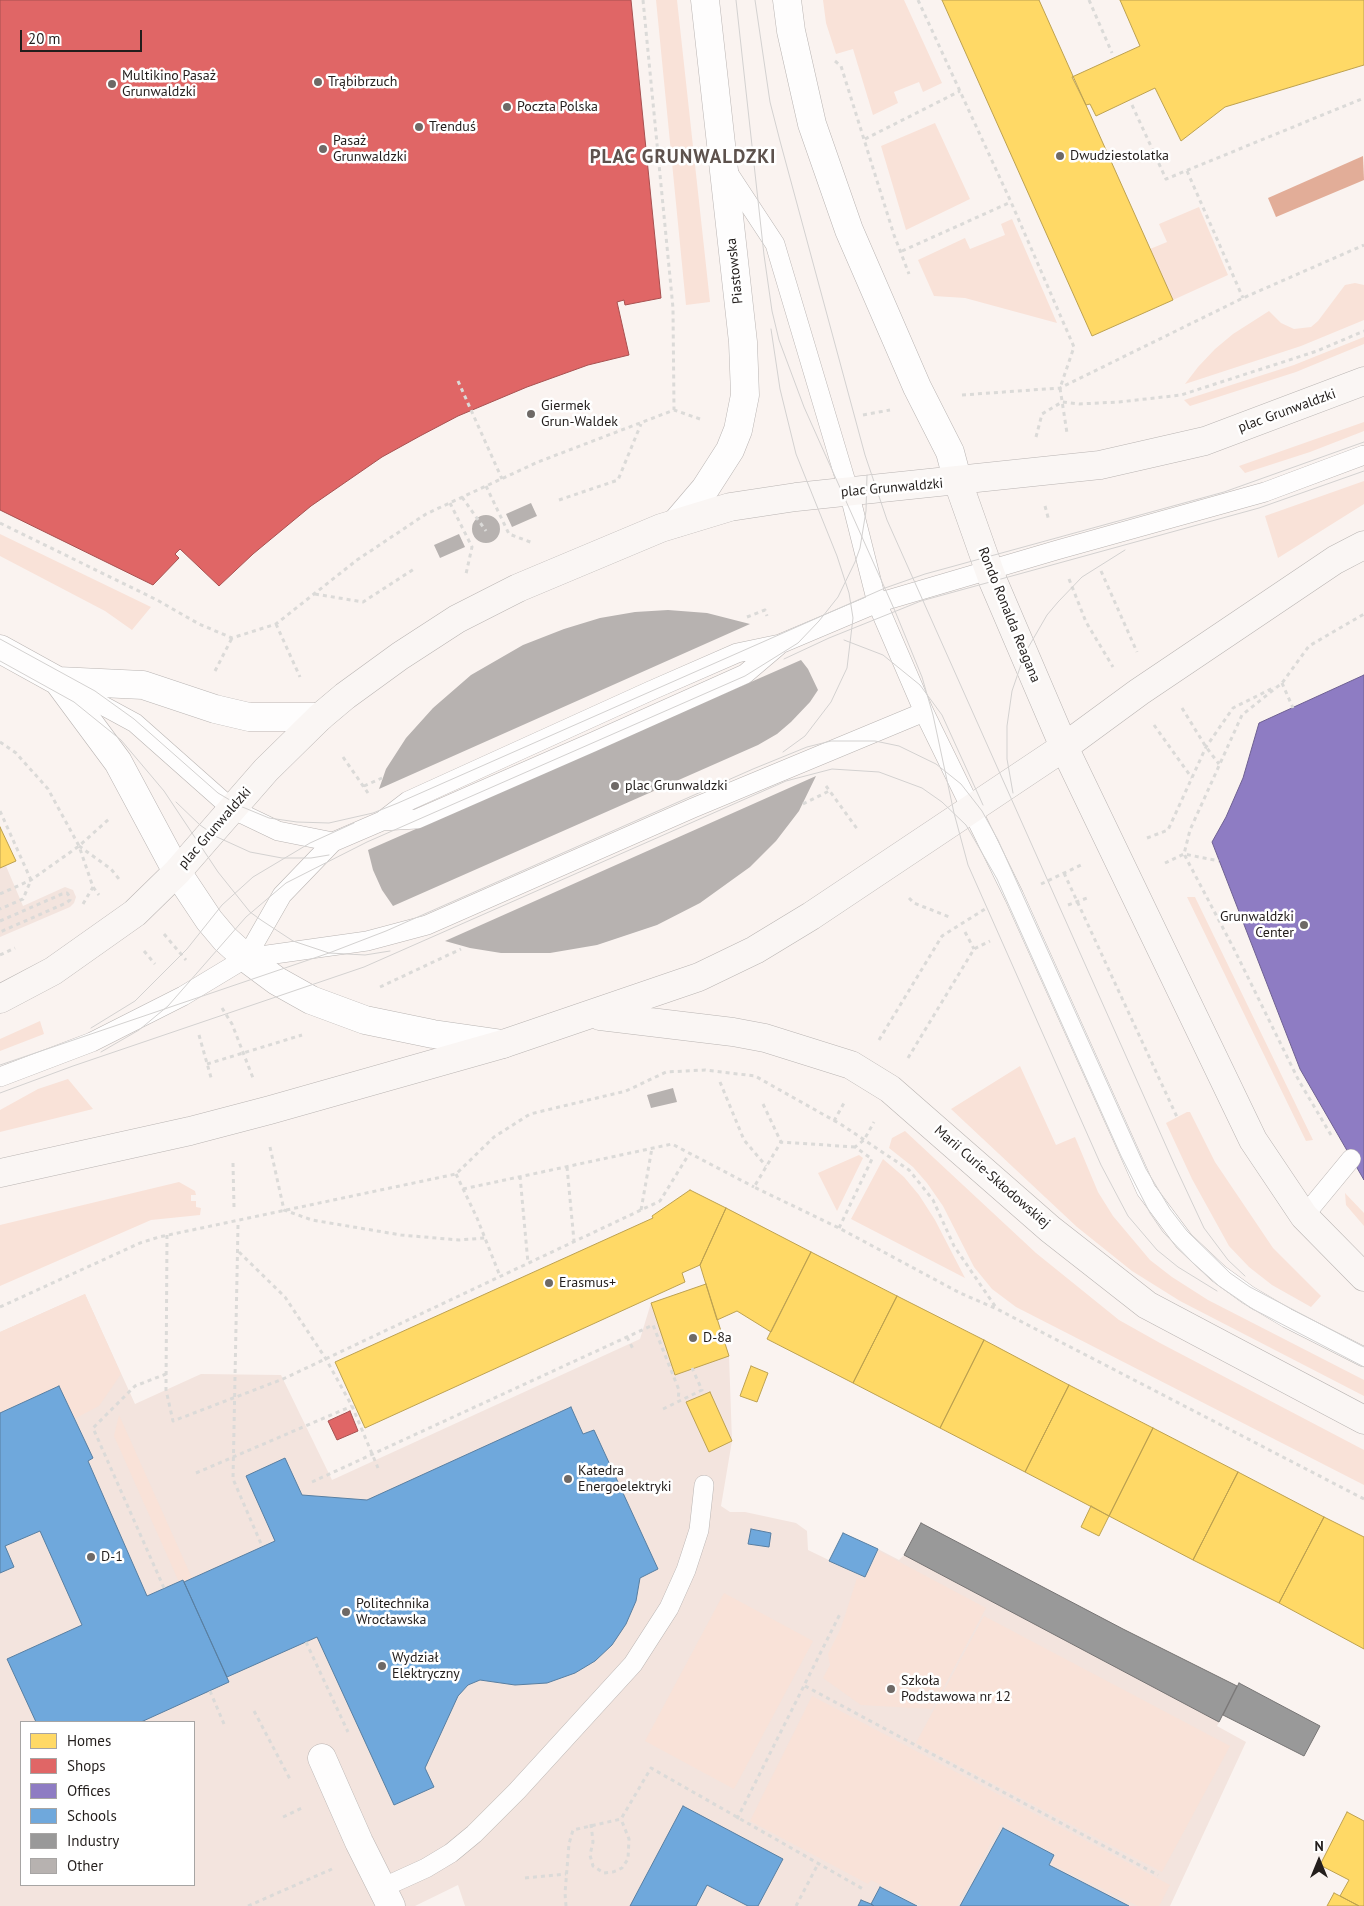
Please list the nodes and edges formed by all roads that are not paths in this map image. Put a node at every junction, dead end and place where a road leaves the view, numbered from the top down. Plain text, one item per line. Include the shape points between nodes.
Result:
1 (705, 0) edge
2 (787, 0) edge
3 (724, 166) junction
4 (1364, 381) edge
5 (1364, 455) edge
6 (958, 482) junction
7 (849, 492) junction
8 (676, 523) junction
9 (1364, 545) edge
10 (989, 569) junction
11 (877, 603) junction
12 (0, 649) edge
13 (58, 681) junction
14 (924, 712) junction
15 (320, 716) junction
16 (1064, 747) junction
17 (232, 809) junction
18 (971, 810) junction
19 (333, 842) junction
20 (177, 872) junction
21 (246, 958) junction
22 (0, 999) edge
23 (591, 1015) junction
24 (503, 1044) junction
25 (0, 1077) edge
26 (1350, 1160) road end
27 (0, 1172) edge
28 (1304, 1216) junction
29 (1364, 1277) edge
30 (1364, 1357) edge
31 (1364, 1420) edge
32 (704, 1485) dead end
33 (322, 1758) dead end
34 (386, 1897) edge

1 - 3 street, Piastowska
2 - 6 street via 812,124 849,230 917,387 950,452
3 - 7 lane via 775,244
3 - 8 street, Piastowska via 743,342 745,395 730,450 705,489
4 - 6 main road, plac Grunwaldzki via 1205,441 1100,465
5 - 10 lane via 1265,492
6 - 7 main road, plac Grunwaldzki
6 - 10 main road, Rondo Ronalda Reagana
7 - 8 main road, plac Grunwaldzki via 730,507
7 - 11 lane
8 - 15 main road, plac Grunwaldzki via 576,562 457,619 400,656
9 - 16 main road via 1328,565
10 - 11 lane
10 - 16 main road, Rondo Ronalda Reagana
11 - 14 lane
11 - 19 lane via 780,644 737,653 650,691 408,801 382,821
12 - 13 street
13 - 15 street via 143,685 215,709 249,716
13 - 17 lane via 135,723
13 - 20 street via 118,762
14 - 18 lane
14 - 21 lane via 702,804 427,925 367,941
15 - 17 main road, plac Grunwaldzki
16 - 18 main road
16 - 28 main road via 1253,1140
17 - 19 lane via 278,831
17 - 20 main road, plac Grunwaldzki
18 - 23 main road via 755,950 699,977
18 - 30 lane via 1014,896 1152,1197 1184,1242 1219,1274 1272,1309
19 - 21 lane via 282,895
20 - 21 street via 216,930
20 - 22 main road, plac Grunwaldzki via 122,924 53,971
21 - 24 street via 311,1000 365,1020
21 - 25 lane via 183,996 92,1042
23 - 24 main road
23 - 31 main road, Marii Curie-Skłodowskiej via 765,1038 851,1065 890,1089 1050,1229 1147,1305
24 - 27 main road via 223,1123
26 - 28 lane
28 - 29 main road
32 - 34 lane via 699,1530 686,1570 669,1608 633,1664 474,1834
33 - 34 street

